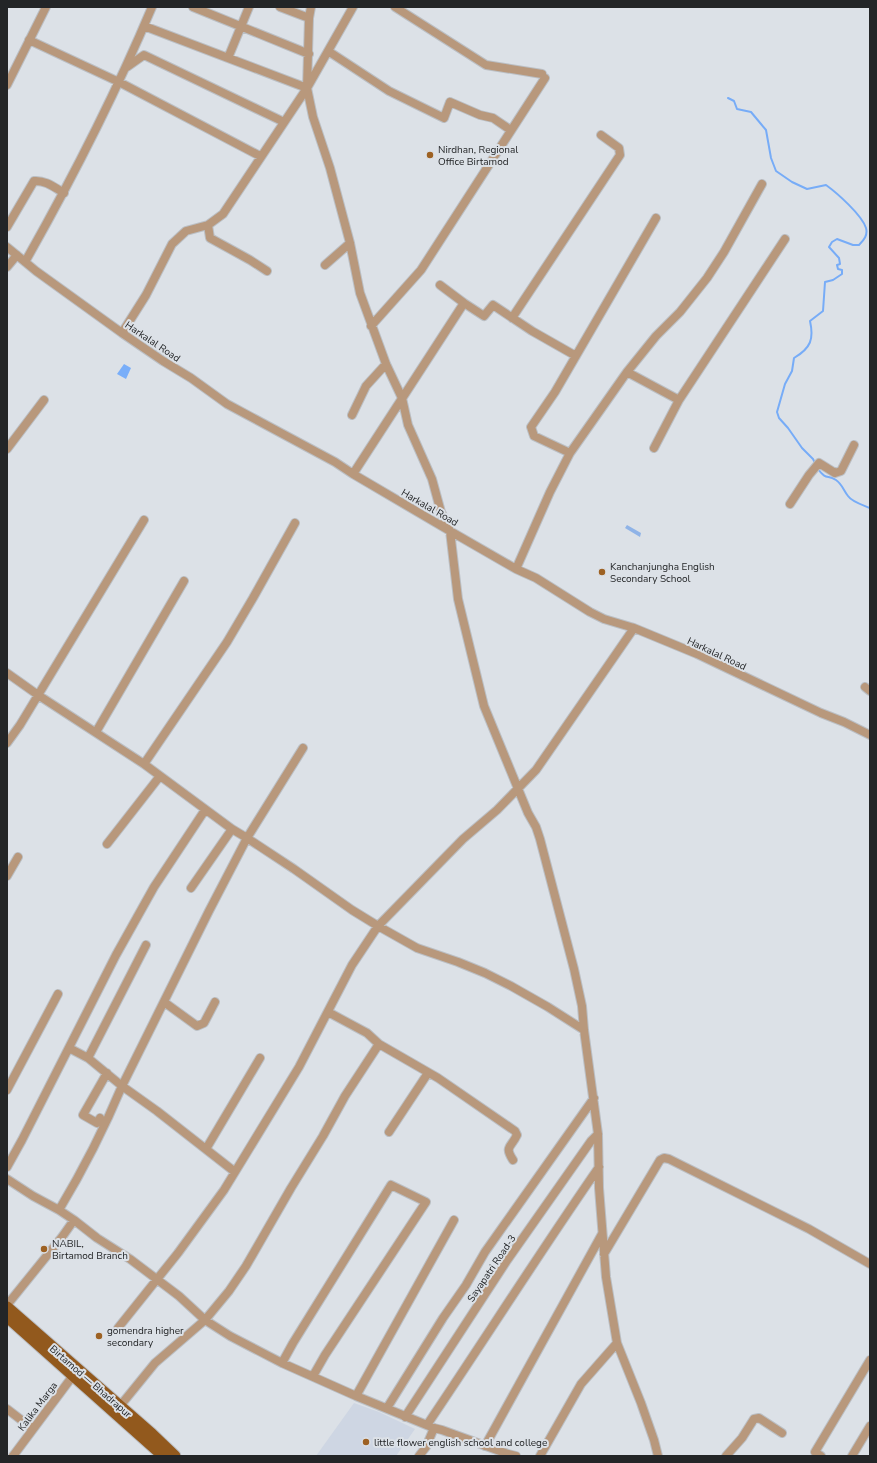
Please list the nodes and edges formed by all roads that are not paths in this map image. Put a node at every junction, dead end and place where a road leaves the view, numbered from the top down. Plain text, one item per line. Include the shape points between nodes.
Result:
1 (46, 7) edge
2 (152, 7) edge
3 (193, 7) edge
4 (249, 7) edge
5 (280, 7) edge
6 (311, 7) edge
7 (394, 7) edge
8 (349, 8) edge
9 (309, 18) junction
10 (144, 26) junction
11 (241, 27) junction
12 (29, 40) junction
13 (328, 51) junction
14 (309, 54) junction
15 (228, 58) junction
16 (126, 68) junction
17 (119, 82) junction
18 (7, 85) edge
19 (307, 88) junction
20 (284, 122) junction
21 (509, 129) dead end
22 (601, 135) dead end
23 (260, 156) junction
24 (762, 184) dead end
25 (64, 193) junction
26 (656, 218) dead end
27 (208, 225) junction
28 (7, 227) edge
29 (784, 239) dead end
30 (350, 243) junction
31 (7, 247) edge
32 (17, 255) junction
33 (26, 262) junction
34 (324, 264) dead end
35 (7, 267) edge
36 (267, 271) dead end
37 (440, 285) dead end
38 (464, 303) junction
39 (512, 318) junction
40 (371, 326) junction
41 (122, 333) junction
42 (576, 356) junction
43 (386, 364) junction
44 (627, 372) junction
45 (402, 398) junction
46 (44, 400) dead end
47 (679, 400) junction
48 (352, 415) dead end
49 (854, 445) dead end
50 (654, 448) dead end
51 (7, 449) edge
52 (570, 453) junction
53 (353, 474) junction
54 (790, 504) dead end
55 (144, 520) dead end
56 (295, 523) dead end
57 (450, 531) junction
58 (516, 569) junction
59 (184, 581) dead end
60 (634, 628) junction
61 (7, 673) edge
62 (38, 695) junction
63 (96, 732) junction
64 (870, 735) edge
65 (7, 743) edge
66 (303, 748) dead end
67 (144, 764) junction
68 (160, 776) junction
69 (518, 789) junction
70 (205, 810) junction
71 (232, 829) junction
72 (248, 838) junction
73 (107, 844) dead end
74 (18, 857) dead end
75 (7, 876) edge
76 (192, 888) dead end
77 (378, 926) junction
78 (146, 945) dead end
79 (58, 994) dead end
80 (164, 1002) junction
81 (215, 1002) dead end
82 (328, 1012) junction
83 (584, 1030) junction
84 (379, 1044) junction
85 (69, 1048) junction
86 (88, 1058) junction
87 (260, 1058) dead end
88 (428, 1072) junction
89 (106, 1073) junction
90 (122, 1086) junction
91 (7, 1090) edge
92 (594, 1098) junction
93 (100, 1118) dead end
94 (389, 1132) dead end
95 (598, 1134) junction
96 (206, 1149) junction
97 (513, 1160) dead end
98 (599, 1166) junction
99 (7, 1167) edge
100 (235, 1172) junction
101 (7, 1179) edge
102 (59, 1210) junction
103 (74, 1220) junction
104 (454, 1220) dead end
105 (602, 1234) junction
106 (604, 1254) junction
107 (870, 1264) edge
108 (157, 1280) junction
109 (7, 1306) edge
110 (7, 1317) edge
111 (205, 1320) junction
112 (118, 1328) dead end
113 (617, 1344) junction
114 (870, 1360) edge
115 (282, 1363) junction
116 (75, 1373) junction
117 (313, 1376) junction
118 (356, 1396) junction
119 (120, 1406) junction
120 (387, 1408) junction
121 (7, 1409) edge
122 (405, 1417) junction
123 (870, 1426) edge
124 (431, 1427) junction
125 (33, 1429) junction
126 (782, 1433) dead end
127 (485, 1446) junction
128 (13, 1456) edge
129 (163, 1456) edge
130 (174, 1456) edge
131 (419, 1456) edge
132 (516, 1456) edge
133 (540, 1456) edge
134 (658, 1456) edge
135 (726, 1456) edge
136 (821, 1456) edge
137 (852, 1456) edge

1 - 12 street
2 - 10 street
3 - 11 street
4 - 11 street
5 - 9 street
6 - 9 street
7 - 40 street via 486,64 544,76 421,270
8 - 13 street
9 - 14 street
10 - 15 street
10 - 16 street
11 - 14 street
11 - 15 street
12 - 17 street
12 - 18 street
13 - 19 street
13 - 21 street via 389,91 444,118 450,102 493,118
14 - 19 street
15 - 19 street
16 - 17 street
16 - 20 street via 144,55
17 - 23 street
17 - 25 street
19 - 20 street
19 - 30 street
20 - 23 street
22 - 39 street via 619,148 620,155
23 - 27 street via 223,214
24 - 44 street via 707,278
25 - 28 street via 47,183 34,181
25 - 33 street
26 - 42 street
27 - 36 street via 210,238
27 - 41 street via 186,231 172,244 146,295
29 - 47 street
30 - 34 street
30 - 40 street via 360,293
31 - 32 street, Harkalal Road
32 - 33 street, Harkalal Road
32 - 35 street
33 - 41 street, Harkalal Road
37 - 38 street
38 - 39 street via 484,316 493,305
38 - 45 street
39 - 42 street
40 - 43 street
41 - 53 street, Harkalal Road via 227,404
42 - 52 street via 531,427 534,436
43 - 45 street
43 - 48 street via 366,386
44 - 47 street
44 - 52 street
45 - 53 street
45 - 57 street via 408,425 432,479 441,512
46 - 51 street
47 - 50 street
49 - 54 street via 841,471 835,473 820,463
52 - 58 street
53 - 57 street, Harkalal Road
55 - 62 street
56 - 67 street via 227,642
57 - 58 street, Harkalal Road
57 - 69 street via 458,599 484,706
58 - 60 street, Harkalal Road via 536,578 604,619
59 - 63 street
60 - 64 street, Harkalal Road via 697,654
60 - 69 street via 536,770
61 - 62 street
62 - 63 street
62 - 65 street
63 - 67 street
66 - 72 street
67 - 68 street
68 - 70 street
68 - 73 street
69 - 77 street via 463,839
69 - 83 street via 540,839 574,969
70 - 71 street
70 - 85 street via 154,886
71 - 72 street
71 - 76 street
72 - 77 street
72 - 80 street
74 - 75 street
77 - 82 street via 352,965
77 - 83 street via 417,948 471,967 511,986
78 - 86 street
79 - 91 street
80 - 81 street via 197,1026 204,1023
80 - 90 street
82 - 84 street via 367,1033
82 - 100 street via 299,1067
83 - 92 street
84 - 88 street
84 - 111 street via 349,1089 246,1266
85 - 86 street
85 - 99 street
86 - 89 street
87 - 96 street
88 - 94 street
88 - 97 street via 516,1131 517,1134 508,1149
89 - 90 street
89 - 93 street via 83,1115 97,1123
90 - 96 street
90 - 102 street
92 - 95 street
92 - 120 street via 485,1252
95 - 98 street
95 - 122 street, Sayapatri Road-3 via 506,1262
96 - 100 street
98 - 105 street
98 - 124 street via 468,1364
100 - 108 street
101 - 102 street
102 - 103 street
103 - 108 street
103 - 109 street
104 - 118 street
105 - 106 street
105 - 127 street
106 - 107 street via 660,1160 664,1158 809,1229
106 - 113 street
108 - 111 street
108 - 112 street
109 - 116 main road, Birtamod — Bhadrapur
110 - 116 main road, Birtamod — Bhadrapur
111 - 115 street
111 - 119 street via 155,1363
113 - 133 street via 581,1384
113 - 134 street via 641,1403
114 - 136 street via 815,1452
115 - 117 street
115 - 117 street via 391,1185 426,1202
116 - 119 main road, Birtamod — Bhadrapur
116 - 125 street, Kalika Marga
116 - 129 main road, Birtamod — Bhadrapur
117 - 118 street
118 - 120 street
119 - 130 main road, Birtamod — Bhadrapur
120 - 122 street
121 - 125 street
122 - 124 street
123 - 137 street
124 - 127 street
124 - 131 street via 426,1447
125 - 128 street, Kalika Marga
126 - 135 street via 759,1418 754,1419
127 - 132 street

